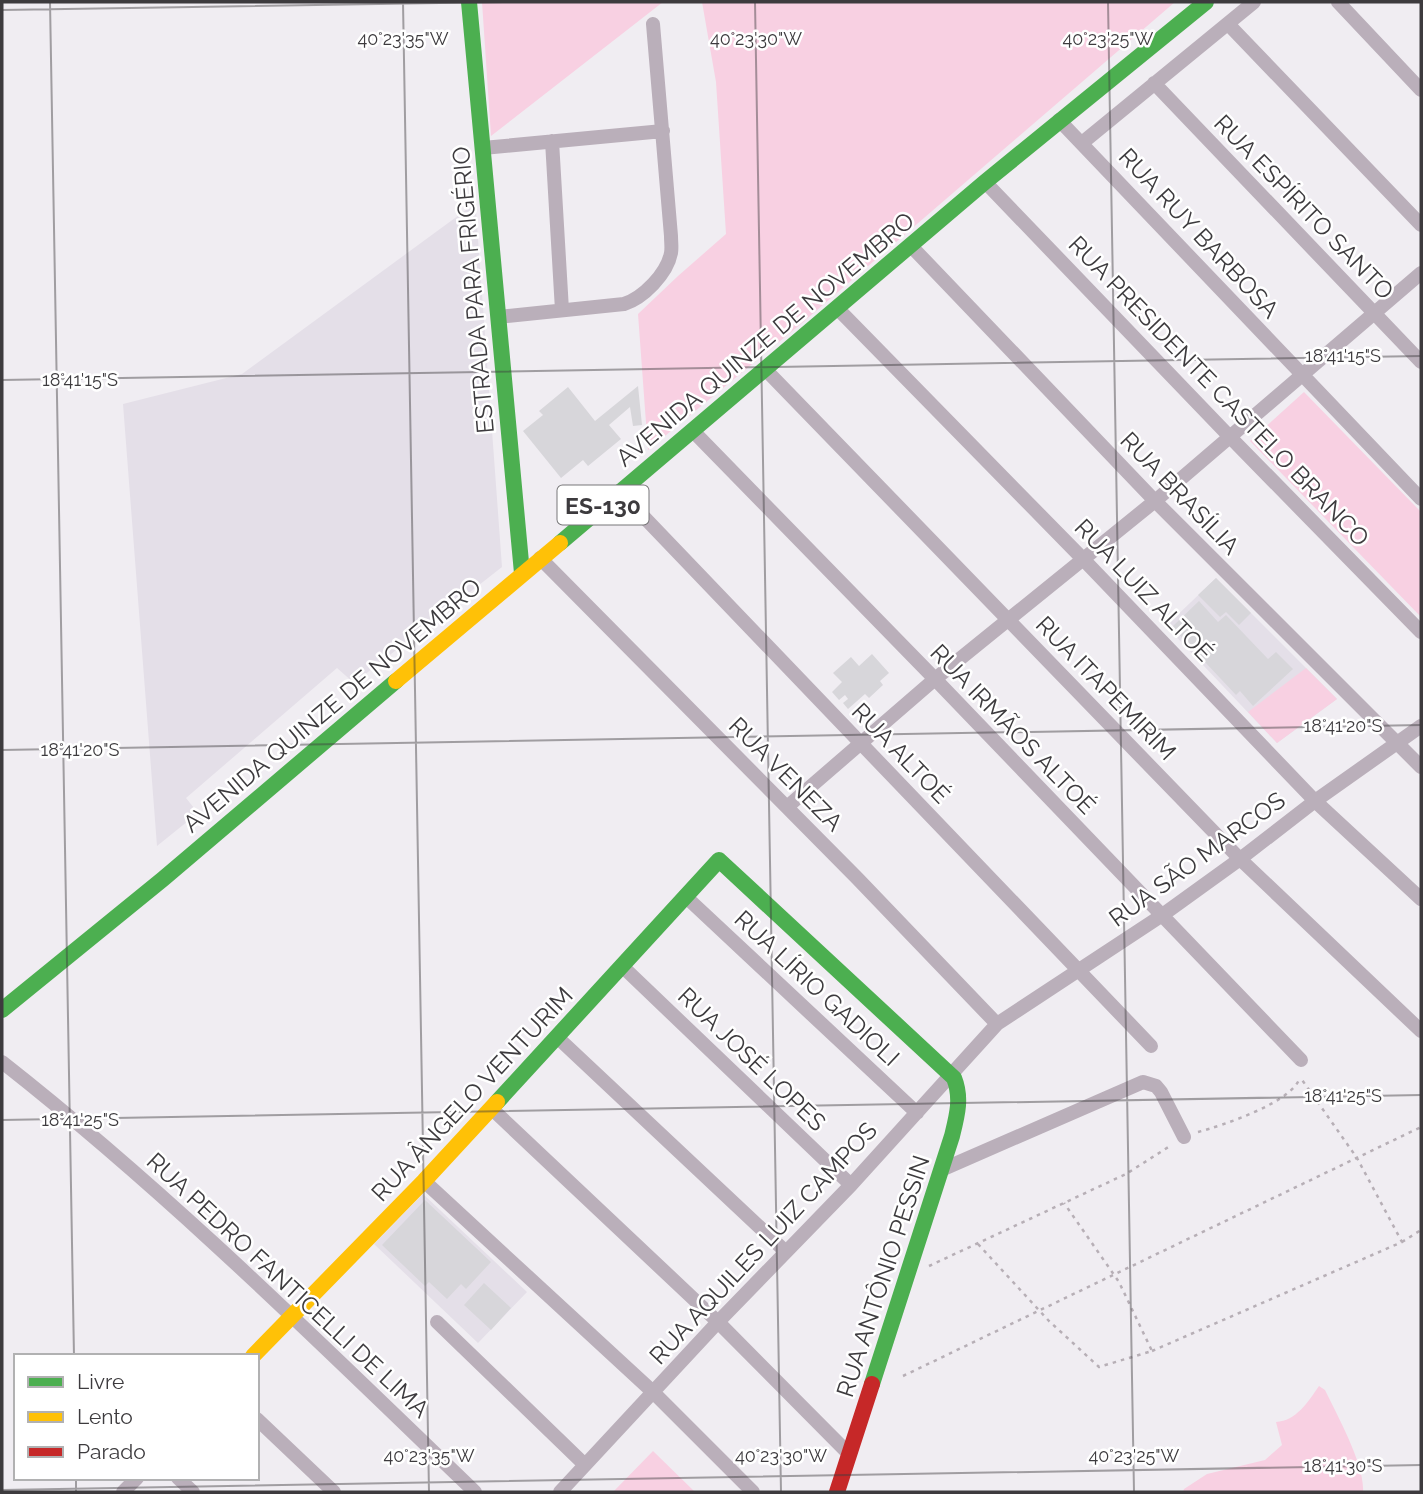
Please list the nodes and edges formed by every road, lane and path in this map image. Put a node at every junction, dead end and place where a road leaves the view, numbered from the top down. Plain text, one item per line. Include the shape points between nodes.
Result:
1 (469, 2) edge
2 (1206, 2) edge
3 (1254, 2) edge
4 (1338, 2) edge
5 (653, 24) dead end
6 (1228, 24) junction
7 (1154, 83) junction
8 (1421, 90) edge
9 (1059, 120) junction
10 (663, 131) junction
11 (552, 141) junction
12 (1082, 143) junction
13 (483, 148) junction
14 (985, 182) junction
15 (1421, 225) edge
16 (911, 246) junction
17 (1421, 273) edge
18 (837, 308) junction
19 (562, 310) junction
20 (1374, 314) junction
21 (498, 317) junction
22 (1421, 362) edge
23 (765, 369) junction
24 (1301, 374) junction
25 (692, 430) junction
26 (1230, 438) junction
27 (619, 491) junction
28 (1421, 499) edge
29 (1155, 501) junction
30 (540, 558) junction
31 (1083, 559) junction
32 (522, 573) junction
33 (1010, 620) junction
34 (1421, 632) edge
35 (935, 679) junction
36 (1421, 726) edge
37 (861, 744) junction
38 (1396, 744) junction
39 (1421, 767) edge
40 (1315, 801) junction
41 (787, 807) junction
42 (1240, 859) junction
43 (685, 896) junction
44 (1421, 899) edge
45 (1161, 916) junction
46 (622, 966) junction
47 (1079, 971) junction
48 (2, 1010) edge
49 (997, 1024) junction
50 (1421, 1031) edge
51 (557, 1037) junction
52 (1151, 1046) dead end
53 (1301, 1060) joint
54 (2, 1062) edge
55 (951, 1075) junction
56 (1300, 1077) junction
57 (491, 1108) junction
58 (917, 1113) junction
59 (1421, 1127) edge
60 (1184, 1137) junction
61 (1357, 1158) junction
62 (942, 1170) junction
63 (424, 1181) junction
64 (851, 1185) junction
65 (1064, 1203) junction
66 (1421, 1230) edge
67 (1402, 1242) junction
68 (978, 1244) junction
69 (786, 1252) junction
70 (1114, 1275) junction
71 (907, 1276) junction
72 (1040, 1311) junction
73 (292, 1316) junction
74 (437, 1322) dead end
75 (718, 1322) junction
76 (1152, 1351) junction
77 (255, 1354) edge
78 (903, 1376) dead end
79 (653, 1392) junction
80 (259, 1421) edge
81 (849, 1454) junction
82 (585, 1465) junction
83 (180, 1480) edge
84 (193, 1492) edge
85 (334, 1492) edge
86 (475, 1492) edge
87 (560, 1492) edge
88 (753, 1492) edge
89 (837, 1492) edge

1 - 13 street, ESTRADA PARA FRIGÉRIO
2 - 9 street, AVENIDA QUINZE DE NOVEMBRO / ES-130
3 - 6 street
4 - 8 street
5 - 10 street
6 - 7 street
6 - 15 street
7 - 12 street
7 - 20 street, RUA ESPÍRITO SANTO
9 - 12 street, RUA RUY BARBOSA
9 - 14 street, AVENIDA QUINZE DE NOVEMBRO / ES-130
10 - 11 street
10 - 19 street via 671,247 665,267 632,301
11 - 13 street
11 - 19 street
12 - 24 street, RUA RUY BARBOSA
13 - 21 street, ESTRADA PARA FRIGÉRIO
14 - 16 street, AVENIDA QUINZE DE NOVEMBRO / ES-130
14 - 26 street, RUA PRESIDENTE CASTELO BRANCO
16 - 18 street, AVENIDA QUINZE DE NOVEMBRO / ES-130
16 - 29 street, RUA BRASÍLIA
17 - 20 street
18 - 23 street, AVENIDA QUINZE DE NOVEMBRO / ES-130
18 - 31 street, RUA LUIZ ALTOÉ
19 - 21 street
20 - 22 street, RUA ESPÍRITO SANTO
20 - 24 street
21 - 32 street, ESTRADA PARA FRIGÉRIO
23 - 25 street, AVENIDA QUINZE DE NOVEMBRO / ES-130
23 - 33 street, RUA ITAPEMIRIM
24 - 26 street
24 - 28 street, RUA RUY BARBOSA
25 - 27 street, AVENIDA QUINZE DE NOVEMBRO / ES-130
25 - 35 street, RUA IRMÃOS ALTOÉ
26 - 29 street
26 - 34 street, RUA PRESIDENTE CASTELO BRANCO
27 - 30 street, AVENIDA QUINZE DE NOVEMBRO / ES-130
27 - 37 street, RUA ALTOÉ
29 - 31 street
29 - 38 street, RUA BRASÍLIA
30 - 32 street, AVENIDA QUINZE DE NOVEMBRO / ES-130
30 - 41 street, RUA VENEZA
31 - 33 street
31 - 40 street, RUA LUIZ ALTOÉ
32 - 48 street, AVENIDA QUINZE DE NOVEMBRO / ES-130
33 - 35 street
33 - 42 street, RUA ITAPEMIRIM
35 - 37 street
35 - 45 street, RUA IRMÃOS ALTOÉ
36 - 38 street, RUA SÃO MARCOS
37 - 41 street
37 - 47 street, RUA ALTOÉ
38 - 39 street, RUA BRASÍLIA
38 - 40 street, RUA SÃO MARCOS
40 - 42 street, RUA SÃO MARCOS
40 - 44 street, RUA LUIZ ALTOÉ
41 - 49 street, RUA VENEZA
42 - 45 street, RUA SÃO MARCOS
42 - 50 street, RUA ITAPEMIRIM
43 - 46 street, RUA ÂNGELO VENTURIM
43 - 55 street, RUA ÂNGELO VENTURIM via 719,860
43 - 58 street, RUA LÍRIO GADIOLI
45 - 47 street, RUA SÃO MARCOS
45 - 53 street, RUA IRMÃOS ALTOÉ
46 - 51 street, RUA ÂNGELO VENTURIM
46 - 64 street, RUA JOSÉ LOPES
47 - 49 street, RUA SÃO MARCOS
47 - 52 street, RUA ALTOÉ
49 - 55 street, RUA AQUILES LUIZ CAMPOS
51 - 57 street, RUA ÂNGELO VENTURIM
51 - 69 street
53 - 56 path
54 - 73 street, RUA PEDRO FANTICELLI DE LIMA via 122,1161
55 - 58 street, RUA AQUILES LUIZ CAMPOS
55 - 62 street, RUA ANTÔNIO PESSIN via 958,1086 959,1103
56 - 60 path via 1293,1089 1273,1101 1233,1121
56 - 61 path
57 - 63 street, RUA ÂNGELO VENTURIM
57 - 75 street
58 - 64 street, RUA AQUILES LUIZ CAMPOS
59 - 61 path
60 - 62 street via 1161,1092 1143,1082
60 - 65 path via 1137,1167
61 - 67 path
61 - 70 path
62 - 71 street, RUA ANTÔNIO PESSIN
63 - 73 street, RUA ÂNGELO VENTURIM
63 - 79 street
64 - 69 street, RUA AQUILES LUIZ CAMPOS
65 - 68 path
65 - 70 path
66 - 67 path
67 - 76 path
68 - 71 path
68 - 72 path
69 - 75 street, RUA AQUILES LUIZ CAMPOS
70 - 72 path
70 - 76 path
71 - 81 street, RUA ANTÔNIO PESSIN
72 - 76 path via 1100,1367
72 - 78 path
73 - 77 street, RUA ÂNGELO VENTURIM
73 - 86 street, RUA PEDRO FANTICELLI DE LIMA
74 - 82 street
75 - 79 street, RUA AQUILES LUIZ CAMPOS
75 - 81 street
79 - 82 street, RUA AQUILES LUIZ CAMPOS
79 - 88 street
80 - 85 street
81 - 89 street, RUA ANTÔNIO PESSIN
82 - 87 street, RUA AQUILES LUIZ CAMPOS
83 - 84 street

